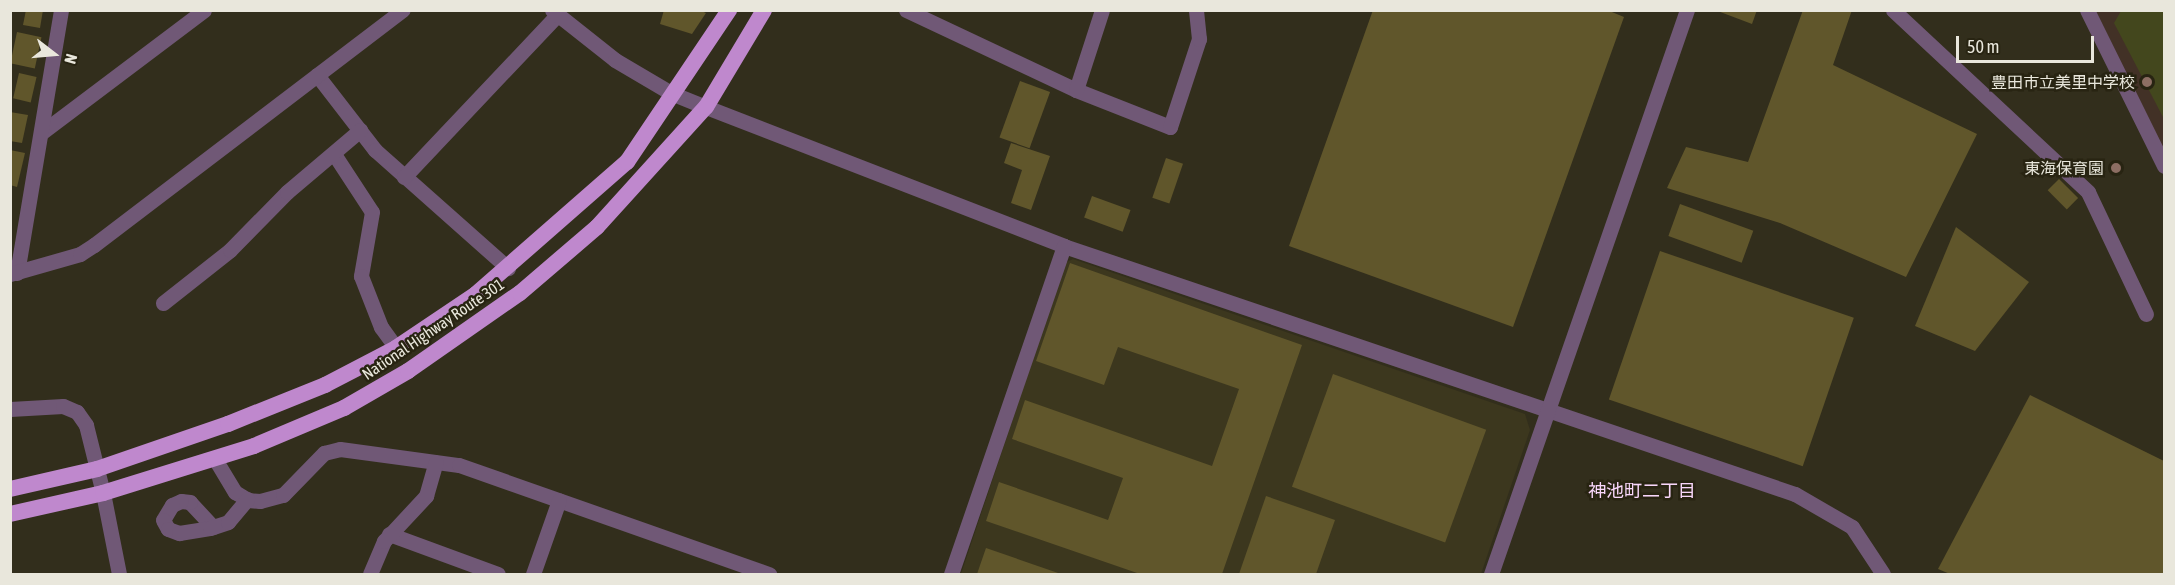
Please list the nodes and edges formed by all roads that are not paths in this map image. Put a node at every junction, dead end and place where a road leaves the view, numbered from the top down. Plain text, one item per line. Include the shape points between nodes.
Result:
1 (61, 10) edge
2 (204, 10) edge
3 (404, 10) edge
4 (729, 10) edge
5 (764, 10) edge
6 (906, 10) edge
7 (1102, 10) edge
8 (1196, 10) edge
9 (1687, 10) edge
10 (1893, 10) edge
11 (2087, 10) edge
12 (555, 13) edge
13 (317, 75) junction
14 (1076, 90) junction
15 (671, 93) junction
16 (706, 107) junction
17 (360, 130) junction
18 (41, 133) junction
19 (334, 153) junction
20 (2164, 166) edge
21 (404, 177) junction
22 (1064, 246) junction
23 (508, 268) junction
24 (14, 273) edge
25 (163, 303) dead end
26 (2146, 314) dead end
27 (396, 348) junction
28 (1547, 409) junction
29 (10, 410) edge
30 (215, 459) junction
31 (436, 462) junction
32 (97, 469) junction
33 (10, 489) edge
34 (103, 493) junction
35 (247, 499) junction
36 (559, 500) junction
37 (10, 514) edge
38 (213, 527) dead end
39 (389, 534) junction
40 (1876, 570) edge
41 (119, 574) edge
42 (370, 574) edge
43 (498, 574) edge
44 (533, 574) edge
45 (769, 574) edge
46 (951, 574) edge
47 (1491, 574) edge

1 - 18 street
2 - 18 street
3 - 13 street
4 - 15 highway, National Highway Route 301
5 - 16 highway, National Highway Route 301
6 - 14 street
7 - 14 street
8 - 14 street via 1199,39 1170,127
9 - 28 street
10 - 26 street via 2088,192
11 - 20 street
12 - 15 street via 615,60
12 - 21 street
13 - 17 street
13 - 24 street via 94,245 80,254
15 - 16 street
15 - 23 highway, National Highway Route 301 via 627,162
16 - 22 street
16 - 30 highway, National Highway Route 301 via 597,227 520,293 408,372 344,408
17 - 19 street
17 - 21 street
18 - 24 street
19 - 25 street via 230,250
19 - 27 street via 372,212 361,276 381,327
21 - 23 street
22 - 28 street
22 - 46 street
23 - 27 highway, National Highway Route 301
27 - 32 highway, National Highway Route 301 via 303,394
28 - 40 street via 1795,494 1852,527
28 - 47 street
29 - 32 street via 63,406 77,412 86,425
30 - 34 highway, National Highway Route 301
30 - 35 street via 235,492
31 - 35 street via 340,449 324,453 283,495 260,501
31 - 36 street via 459,465
31 - 39 street via 426,496
32 - 33 highway, National Highway Route 301
32 - 34 street
34 - 37 highway, National Highway Route 301
34 - 41 street
35 - 38 street via 228,522
36 - 44 street
36 - 45 street
39 - 42 street
39 - 43 street

